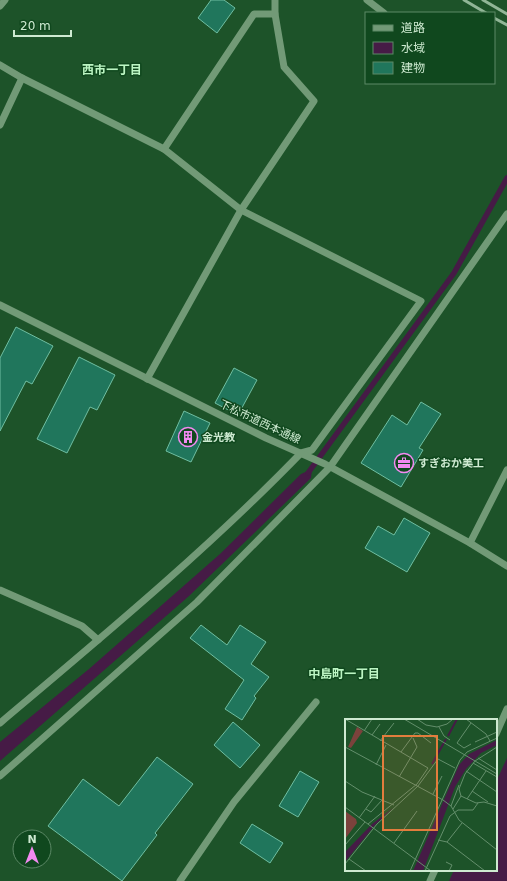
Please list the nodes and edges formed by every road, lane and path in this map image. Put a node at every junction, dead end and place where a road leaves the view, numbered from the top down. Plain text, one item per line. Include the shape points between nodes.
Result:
1 (5, 0) edge
2 (275, 0) edge
3 (367, 0) edge
4 (0, 6) edge
5 (383, 12) edge
6 (275, 14) junction
7 (0, 65) edge
8 (22, 78) junction
9 (0, 125) edge
10 (164, 149) junction
11 (241, 210) junction
12 (507, 214) edge
13 (0, 306) edge
14 (147, 378) junction
15 (301, 453) junction
16 (327, 466) junction
17 (507, 470) edge
18 (470, 543) junction
19 (507, 566) edge
20 (0, 590) edge
21 (98, 640) junction
22 (316, 702) dead end
23 (507, 709) edge
24 (0, 723) edge
25 (497, 732) edge
26 (0, 776) edge
27 (435, 871) edge
28 (180, 881) edge
29 (430, 881) edge

1 - 4 street
2 - 6 street
3 - 5 street
6 - 10 street via 254,14
6 - 11 street via 284,67 314,101
7 - 8 street
8 - 9 street
8 - 10 street
10 - 11 street
11 - 14 street
11 - 15 street via 421,300 312,450
12 - 16 street
13 - 14 street, 下松市道西本通線
14 - 15 street, 下松市道西本通線
15 - 16 street, 下松市道西本通線
15 - 21 street via 204,548
16 - 18 street, 下松市道西本通線
16 - 26 street via 197,602
17 - 18 street
18 - 19 street, 下松市道西本通線
20 - 21 street via 82,626
21 - 24 street
22 - 28 street via 234,802
23 - 25 street
27 - 29 street

